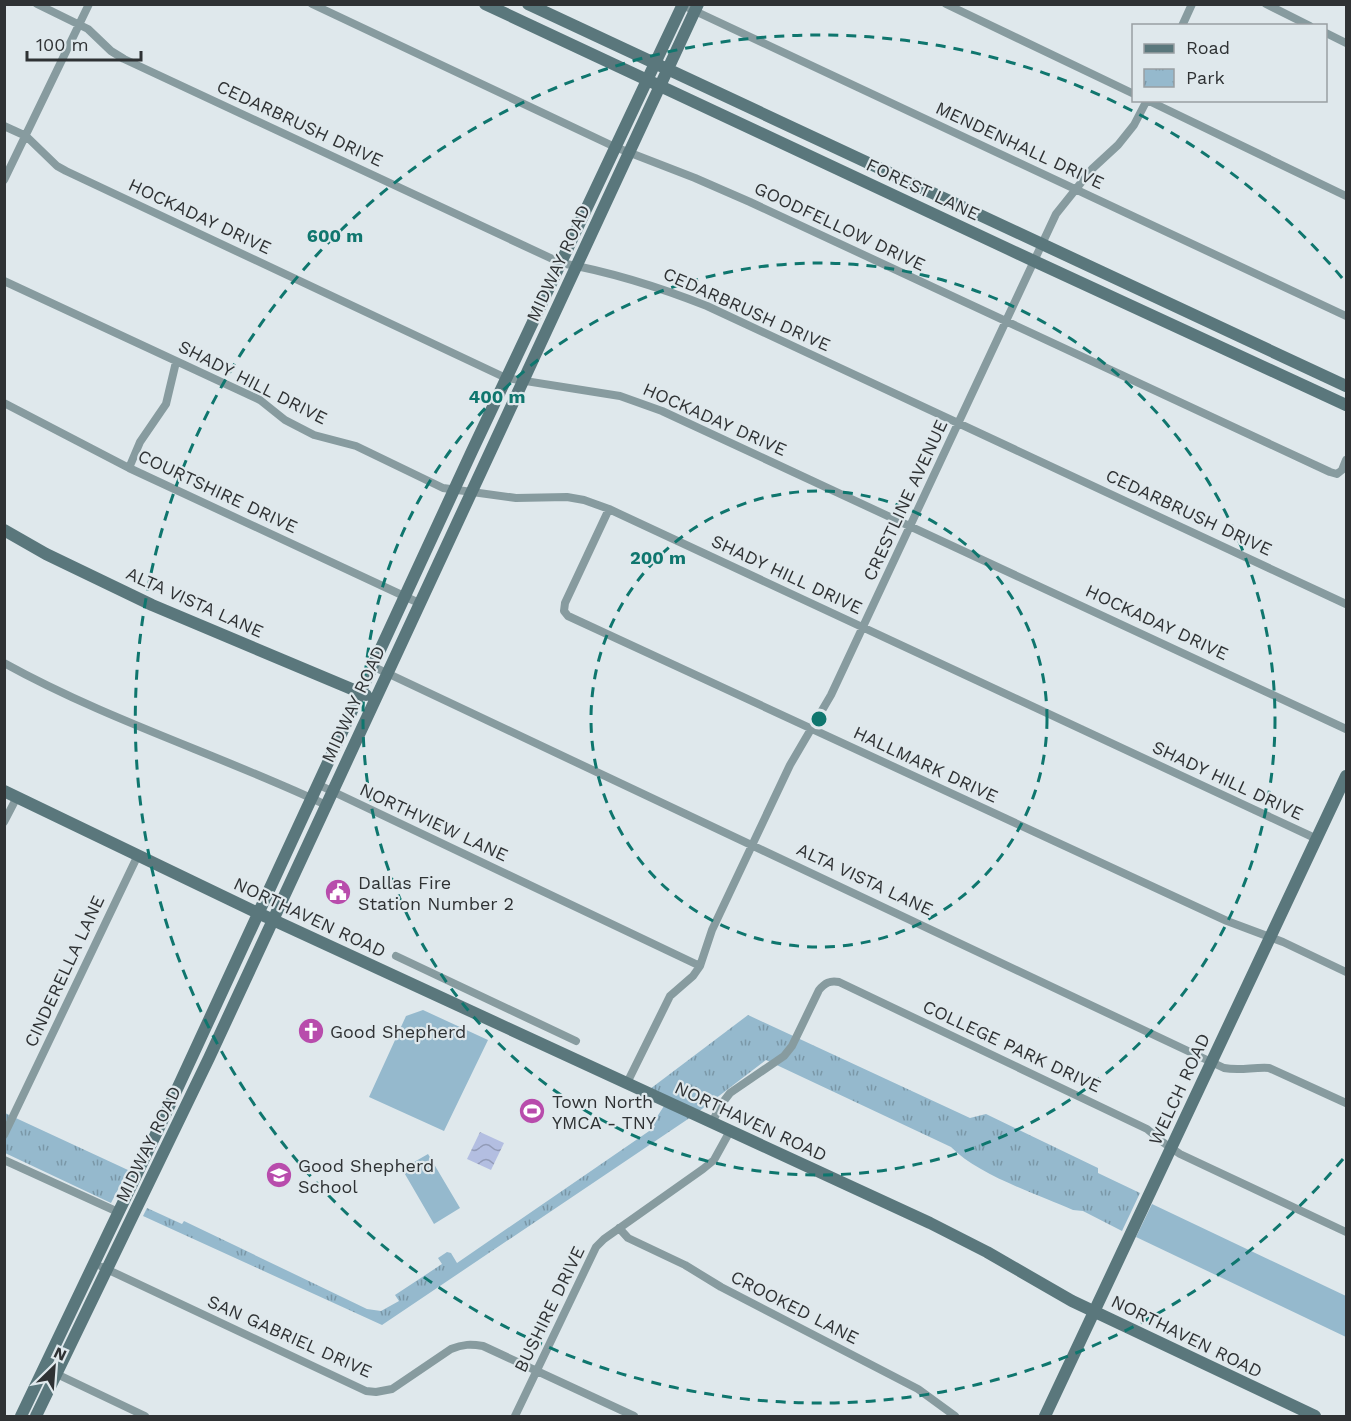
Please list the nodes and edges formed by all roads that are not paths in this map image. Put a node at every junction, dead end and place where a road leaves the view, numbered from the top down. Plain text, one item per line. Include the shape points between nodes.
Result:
1 (37, 4) edge
2 (89, 4) edge
3 (312, 4) edge
4 (485, 4) edge
5 (528, 4) edge
6 (946, 4) edge
7 (1192, 4) edge
8 (1266, 4) edge
9 (682, 5) edge
10 (697, 8) edge
11 (1183, 24) edge
12 (1306, 24) edge
13 (80, 25) junction
14 (1327, 33) edge
15 (1347, 43) edge
16 (655, 64) junction
17 (668, 69) junction
18 (647, 80) junction
19 (660, 86) junction
20 (1132, 93) edge
21 (1146, 102) edge
22 (1151, 102) edge
23 (4, 126) edge
24 (26, 136) junction
25 (615, 147) junction
26 (629, 152) junction
27 (4, 180) edge
28 (1074, 189) junction
29 (1347, 196) edge
30 (1042, 244) junction
31 (1034, 261) junction
32 (561, 262) junction
33 (576, 266) junction
34 (4, 281) edge
35 (1347, 316) edge
36 (1006, 321) junction
37 (176, 362) junction
38 (506, 378) junction
39 (523, 380) junction
40 (1347, 386) edge
41 (4, 404) edge
42 (1347, 405) edge
43 (959, 423) junction
44 (1347, 460) edge
45 (129, 468) junction
46 (454, 490) junction
47 (472, 491) junction
48 (609, 509) junction
49 (910, 525) junction
50 (4, 530) edge
51 (404, 596) junction
52 (419, 603) junction
53 (1347, 604) edge
54 (862, 628) junction
55 (4, 663) edge
56 (372, 666) junction
57 (387, 673) junction
58 (360, 692) junction
59 (375, 699) junction
60 (811, 729) junction
61 (1347, 729) edge
62 (1347, 776) edge
63 (317, 784) junction
64 (4, 791) edge
65 (332, 791) junction
66 (16, 797) junction
67 (311, 798) junction
68 (326, 805) junction
69 (4, 822) edge
70 (1317, 839) junction
71 (752, 845) junction
72 (138, 855) junction
73 (258, 913) junction
74 (272, 919) junction
75 (1271, 938) junction
76 (396, 956) dead end
77 (700, 966) junction
78 (1347, 972) edge
79 (433, 974) junction
80 (425, 989) junction
81 (550, 1029) junction
82 (576, 1041) dead end
83 (543, 1044) junction
84 (1212, 1062) junction
85 (627, 1083) junction
86 (1347, 1103) edge
87 (712, 1123) junction
88 (730, 1131) junction
89 (4, 1134) edge
90 (1171, 1148) junction
91 (4, 1160) edge
92 (118, 1212) junction
93 (619, 1228) junction
94 (1347, 1232) edge
95 (93, 1263) junction
96 (108, 1270) junction
97 (1094, 1312) junction
98 (44, 1368) junction
99 (537, 1370) junction
100 (56, 1374) junction
101 (21, 1416) edge
102 (36, 1416) edge
103 (145, 1416) edge
104 (515, 1416) edge
105 (634, 1416) edge
106 (955, 1416) edge
107 (1045, 1416) edge
108 (1315, 1416) edge

1 - 13 street, CEDARBRUSH DRIVE
2 - 13 street
3 - 25 street, GOODFELLOW DRIVE
4 - 18 main road, FOREST LANE
5 - 16 main road, FOREST LANE
6 - 20 street
7 - 11 street
8 - 12 street
9 - 10 street, MENDENHALL DRIVE
9 - 16 main road, MIDWAY ROAD
10 - 17 main road, MIDWAY ROAD
10 - 28 street, MENDENHALL DRIVE
13 - 24 street
13 - 32 street, CEDARBRUSH DRIVE via 124,59
14 - 15 street
16 - 17 main road, FOREST LANE
16 - 18 main road, MIDWAY ROAD
17 - 19 main road, MIDWAY ROAD
17 - 30 main road, FOREST LANE
18 - 19 main road, FOREST LANE
18 - 25 main road, MIDWAY ROAD
19 - 26 main road, MIDWAY ROAD
19 - 31 main road, FOREST LANE
21 - 28 street, CRESTLINE AVENUE via 1118,145
22 - 29 street
23 - 24 street, HOCKADAY DRIVE
24 - 27 street
24 - 38 street, HOCKADAY DRIVE via 66,171
25 - 26 street, GOODFELLOW DRIVE
25 - 32 main road, MIDWAY ROAD
26 - 33 main road, MIDWAY ROAD
26 - 36 street, GOODFELLOW DRIVE via 695,177
28 - 30 street, CRESTLINE AVENUE
28 - 35 street, MENDENHALL DRIVE
30 - 31 street, CRESTLINE AVENUE
30 - 40 main road, FOREST LANE
31 - 36 street, CRESTLINE AVENUE
31 - 42 main road, FOREST LANE
32 - 33 street, CEDARBRUSH DRIVE
32 - 38 main road, MIDWAY ROAD
33 - 39 main road, MIDWAY ROAD
33 - 43 street, CEDARBRUSH DRIVE via 629,278 707,306
34 - 37 street, SHADY HILL DRIVE
36 - 43 street, CRESTLINE AVENUE
36 - 44 street, GOODFELLOW DRIVE via 1330,472 1337,474
37 - 45 street via 166,404 140,442
37 - 46 street, SHADY HILL DRIVE via 260,400 285,420 314,435 356,446
38 - 39 street, HOCKADAY DRIVE
38 - 46 main road, MIDWAY ROAD
39 - 47 main road, MIDWAY ROAD
39 - 49 street, HOCKADAY DRIVE via 620,396 662,411
41 - 45 street, COURTSHIRE DRIVE
43 - 49 street, CRESTLINE AVENUE
43 - 53 street, CEDARBRUSH DRIVE
45 - 51 street, COURTSHIRE DRIVE
46 - 47 street, SHADY HILL DRIVE
46 - 51 main road, MIDWAY ROAD
47 - 48 street, SHADY HILL DRIVE via 516,498 567,497
47 - 52 main road, MIDWAY ROAD
48 - 54 street, SHADY HILL DRIVE
48 - 60 street, HALLMARK DRIVE via 565,603 568,616
49 - 54 street, CRESTLINE AVENUE
49 - 61 street, HOCKADAY DRIVE
50 - 58 main road, ALTA VISTA LANE via 152,605
51 - 52 street, COURTSHIRE DRIVE
51 - 56 main road, MIDWAY ROAD
52 - 57 main road, MIDWAY ROAD
54 - 60 street, CRESTLINE AVENUE
54 - 70 street, SHADY HILL DRIVE
55 - 67 street via 123,721
56 - 57 street, ALTA VISTA LANE
56 - 58 main road, MIDWAY ROAD
57 - 59 main road, MIDWAY ROAD
57 - 71 street, ALTA VISTA LANE
58 - 59 main road, ALTA VISTA LANE
58 - 63 main road, MIDWAY ROAD
59 - 65 main road, MIDWAY ROAD
60 - 71 street, CRESTLINE AVENUE
60 - 75 street, HALLMARK DRIVE
62 - 70 main road, WELCH ROAD
63 - 65 street, NORTHVIEW LANE
63 - 67 main road, MIDWAY ROAD
64 - 66 main road, NORTHAVEN ROAD
65 - 68 main road, MIDWAY ROAD
65 - 77 street, NORTHVIEW LANE
66 - 69 street
66 - 72 main road, NORTHAVEN ROAD
67 - 68 street
67 - 73 main road, MIDWAY ROAD
68 - 74 main road, MIDWAY ROAD
70 - 75 main road, WELCH ROAD
71 - 77 street, CRESTLINE AVENUE via 712,930
71 - 84 street, ALTA VISTA LANE
72 - 73 main road, NORTHAVEN ROAD
72 - 89 street, CINDERELLA LANE
73 - 74 main road, NORTHAVEN ROAD
73 - 92 main road, MIDWAY ROAD
74 - 80 main road, NORTHAVEN ROAD
74 - 96 main road, MIDWAY ROAD
75 - 78 street, HALLMARK DRIVE
75 - 84 main road, WELCH ROAD
76 - 79 street
77 - 85 street, CRESTLINE AVENUE via 670,996
79 - 80 street
79 - 81 street
80 - 83 main road, NORTHAVEN ROAD
81 - 82 street
81 - 83 street
83 - 85 main road, NORTHAVEN ROAD
84 - 86 street, ALTA VISTA LANE via 1233,1070 1269,1068
84 - 90 main road, WELCH ROAD
85 - 87 main road, NORTHAVEN ROAD
87 - 88 main road, NORTHAVEN ROAD
87 - 90 street, COLLEGE PARK DRIVE via 730,1093 784,1056 819,990 832,981 1147,1129
88 - 93 street, BUSHIRE DRIVE via 708,1165
88 - 97 main road, NORTHAVEN ROAD via 930,1223
90 - 94 street, COLLEGE PARK DRIVE
90 - 97 main road, WELCH ROAD
91 - 92 street
92 - 95 main road, MIDWAY ROAD
93 - 99 street, BUSHIRE DRIVE via 596,1247
93 - 106 street, CROOKED LANE via 628,1238 918,1389
95 - 96 street, SAN GABRIEL DRIVE
95 - 98 main road, MIDWAY ROAD
96 - 99 street, SAN GABRIEL DRIVE via 366,1391 392,1389 460,1345 483,1346
96 - 100 main road, MIDWAY ROAD
97 - 107 main road, WELCH ROAD
97 - 108 main road, NORTHAVEN ROAD
98 - 100 street
98 - 101 main road, MIDWAY ROAD
99 - 104 street, BUSHIRE DRIVE
99 - 105 street, SAN GABRIEL DRIVE
100 - 102 main road, MIDWAY ROAD
100 - 103 street

